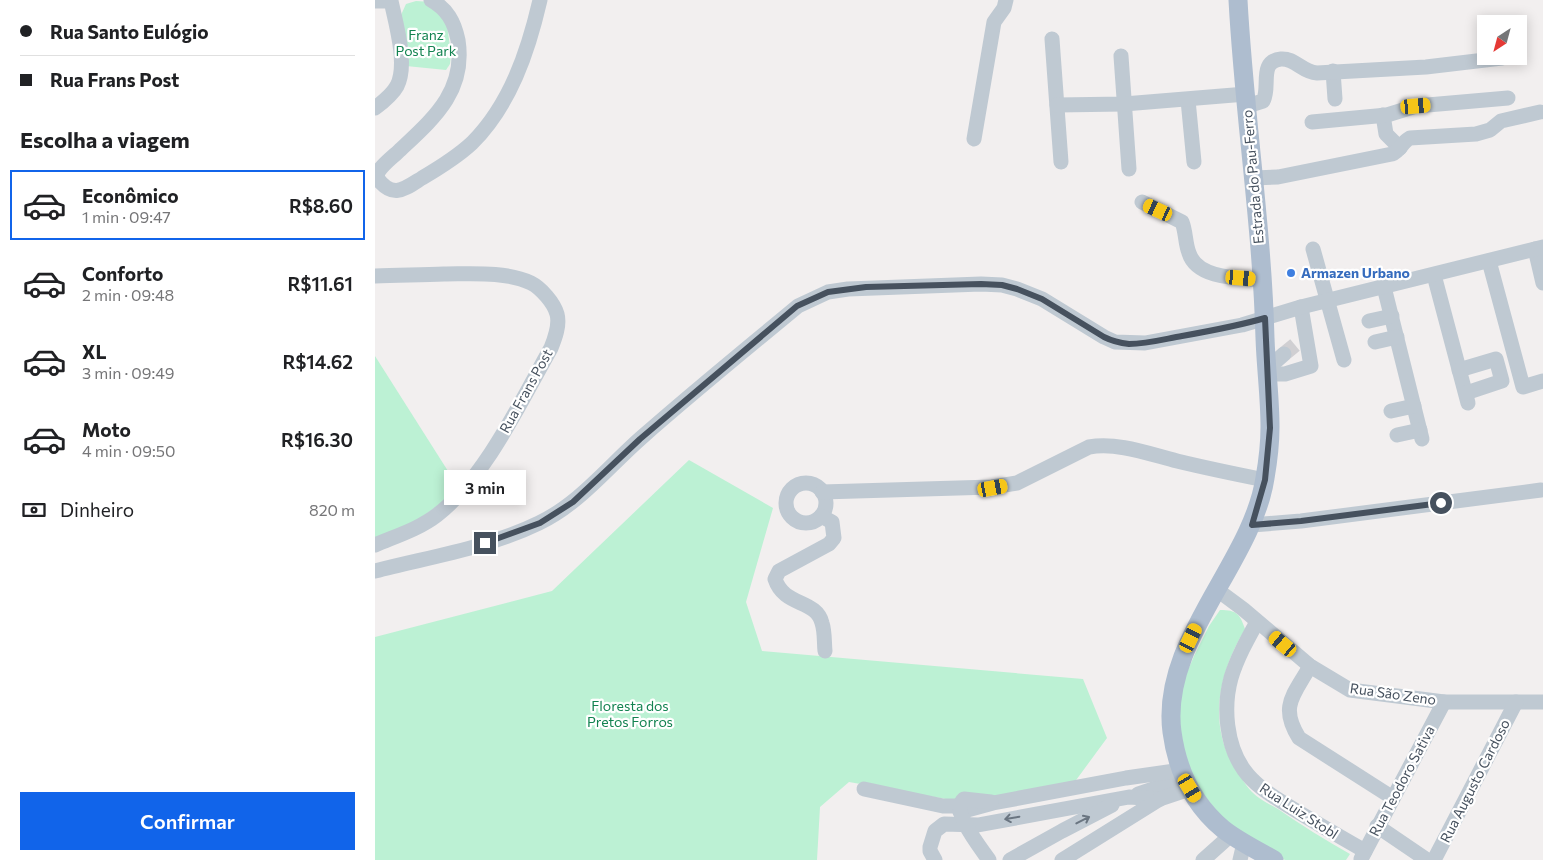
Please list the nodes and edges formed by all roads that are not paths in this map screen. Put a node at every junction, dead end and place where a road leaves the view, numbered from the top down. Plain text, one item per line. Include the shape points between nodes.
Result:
1 (431, 0) edge
2 (540, 0) edge
3 (1006, 0) edge
4 (1238, 0) edge
5 (375, 1) edge
6 (395, 1) edge
7 (1052, 39) dead end
8 (1121, 56) dead end
9 (1477, 61) edge
10 (1333, 72) junction
11 (1508, 98) dead end
12 (1335, 99) dead end
13 (1188, 100) junction
14 (1246, 100) junction
15 (1124, 104) junction
16 (1057, 105) junction
17 (375, 108) edge
18 (1540, 112) dead end
19 (1383, 115) junction
20 (1312, 122) dead end
21 (974, 138) dead end
22 (1400, 148) junction
23 (1061, 162) dead end
24 (1194, 162) dead end
25 (1129, 169) dead end
26 (1254, 178) junction
27 (1142, 202) dead end
28 (1539, 248) edge
29 (1313, 249) dead end
30 (1489, 261) junction
31 (1434, 274) junction
32 (375, 276) edge
33 (1262, 280) junction
34 (1543, 283) edge
35 (1385, 287) junction
36 (1326, 301) junction
37 (1301, 307) junction
38 (1392, 316) junction
39 (1265, 318) junction
40 (1369, 321) dead end
41 (1397, 336) junction
42 (1375, 342) dead end
43 (1344, 360) dead end
44 (1273, 363) junction
45 (1459, 370) junction
46 (1543, 381) edge
47 (1414, 406) junction
48 (1391, 411) dead end
49 (1397, 435) dead end
50 (1265, 480) junction
51 (1541, 490) dead end
52 (822, 492) junction
53 (821, 516) junction
54 (1252, 525) junction
55 (375, 545) edge
56 (375, 570) edge
57 (1216, 589) junction
58 (1257, 622) junction
59 (825, 651) dead end
60 (1310, 666) junction
61 (1443, 702) junction
62 (1516, 702) junction
63 (1543, 702) edge
64 (1186, 779) junction
65 (864, 789) dead end
66 (1129, 797) junction
67 (1393, 798) junction
68 (1160, 799) junction
69 (1049, 812) junction
70 (966, 817) junction
71 (1377, 826) junction
72 (1062, 831) junction
73 (1047, 839) junction
74 (1238, 846) edge
75 (1363, 855) edge
76 (1064, 859) edge
77 (935, 860) edge
78 (989, 860) edge
79 (1000, 860) edge
80 (1010, 860) edge
81 (1203, 860) edge
82 (1274, 860) edge
83 (1427, 860) edge
84 (1434, 860) edge

1 - 2 street via 451,17 456,32 460,54 455,83 435,117 378,172 377,178 384,188 394,191 403,190 449,161 484,130 521,68
3 - 21 street via 994,22
4 - 14 main road, Estrada do Pau-Ferro
5 - 6 street
6 - 17 street via 400,76 392,93
7 - 16 street
8 - 15 street
9 - 10 street
10 - 12 street
10 - 14 street via 1310,73 1281,59 1273,62 1266,72 1267,96 1263,101
11 - 19 street via 1416,106
13 - 14 street
13 - 15 street
13 - 24 street
14 - 26 main road, Estrada do Pau-Ferro
15 - 16 street
15 - 25 street
16 - 23 street
18 - 22 street via 1501,121 1490,130 1476,134 1410,138
19 - 20 street
19 - 22 street via 1386,134
22 - 26 street via 1391,154 1278,177
26 - 33 main road, Estrada do Pau-Ferro
27 - 33 street via 1182,222 1189,252 1199,268 1211,273
28 - 30 street
28 - 34 street
29 - 36 street
30 - 31 street
30 - 46 street via 1523,387
31 - 35 street
31 - 45 street
32 - 55 street, Rua Frans Post via 483,273 510,277 530,282 541,289 557,314 557,332 551,348 472,480 436,515
33 - 39 main road, Estrada do Pau-Ferro
35 - 36 street
35 - 38 street
36 - 37 street
36 - 43 street
37 - 39 street
37 - 44 street via 1301,340 1312,365 1285,374
38 - 40 street
38 - 41 street
39 - 44 main road, Estrada do Pau-Ferro
39 - 56 street via 1180,337 1128,344 1104,337 1030,294 1002,285 866,287 828,292 797,306 559,512 540,523 485,543
41 - 42 street
41 - 47 street
44 - 50 main road, Estrada do Pau-Ferro
45 - 45 street via 1496,359 1502,381 1467,398
47 - 48 street
47 - 49 street via 1421,434
50 - 52 street via 1126,449 1098,446 1089,447 1017,483
50 - 54 main road, Estrada do Pau-Ferro
51 - 54 street
52 - 53 street via 825,504
52 - 53 street via 813,485 800,484 790,491 786,502 789,514 799,522 811,523
53 - 59 street via 832,522 834,538 829,544 779,571 775,579 786,597 817,613 822,623
54 - 57 main road, Estrada do Pau-Ferro
57 - 58 street, Rua São Zeno
57 - 64 main road, Estrada do Pau-Ferro via 1191,638 1174,690 1172,731
58 - 60 street, Rua São Zeno
58 - 75 street, Rua Luiz Stobl via 1231,679 1227,726 1234,751 1244,770 1259,786
60 - 61 street, Rua São Zeno via 1350,690
60 - 67 street via 1289,703 1292,727 1299,738
61 - 62 street, Rua São Zeno
61 - 67 street, Rua Teodoro Sativa
62 - 63 street, Rua São Zeno
62 - 84 street, Rua Augusto Cardoso
64 - 66 street
64 - 68 street
64 - 70 street via 1126,778 993,803 964,798 960,802
64 - 74 main road, Estrada do Pau-Ferro via 1207,813
65 - 70 street via 943,806
66 - 68 street
66 - 69 street
72 -> 66 street
67 - 71 street, Rua Teodoro Sativa
68 - 76 street
69 -> 70 street
69 - 72 street via 1058,820
70 - 77 street via 944,824 935,831 930,851
70 - 78 street
70 - 79 street
71 - 75 street, Rua Teodoro Sativa
71 - 83 street
72 - 73 street
73 - 76 street
73 - 80 street
74 - 81 street
74 - 82 main road, Estrada do Pau-Ferro

